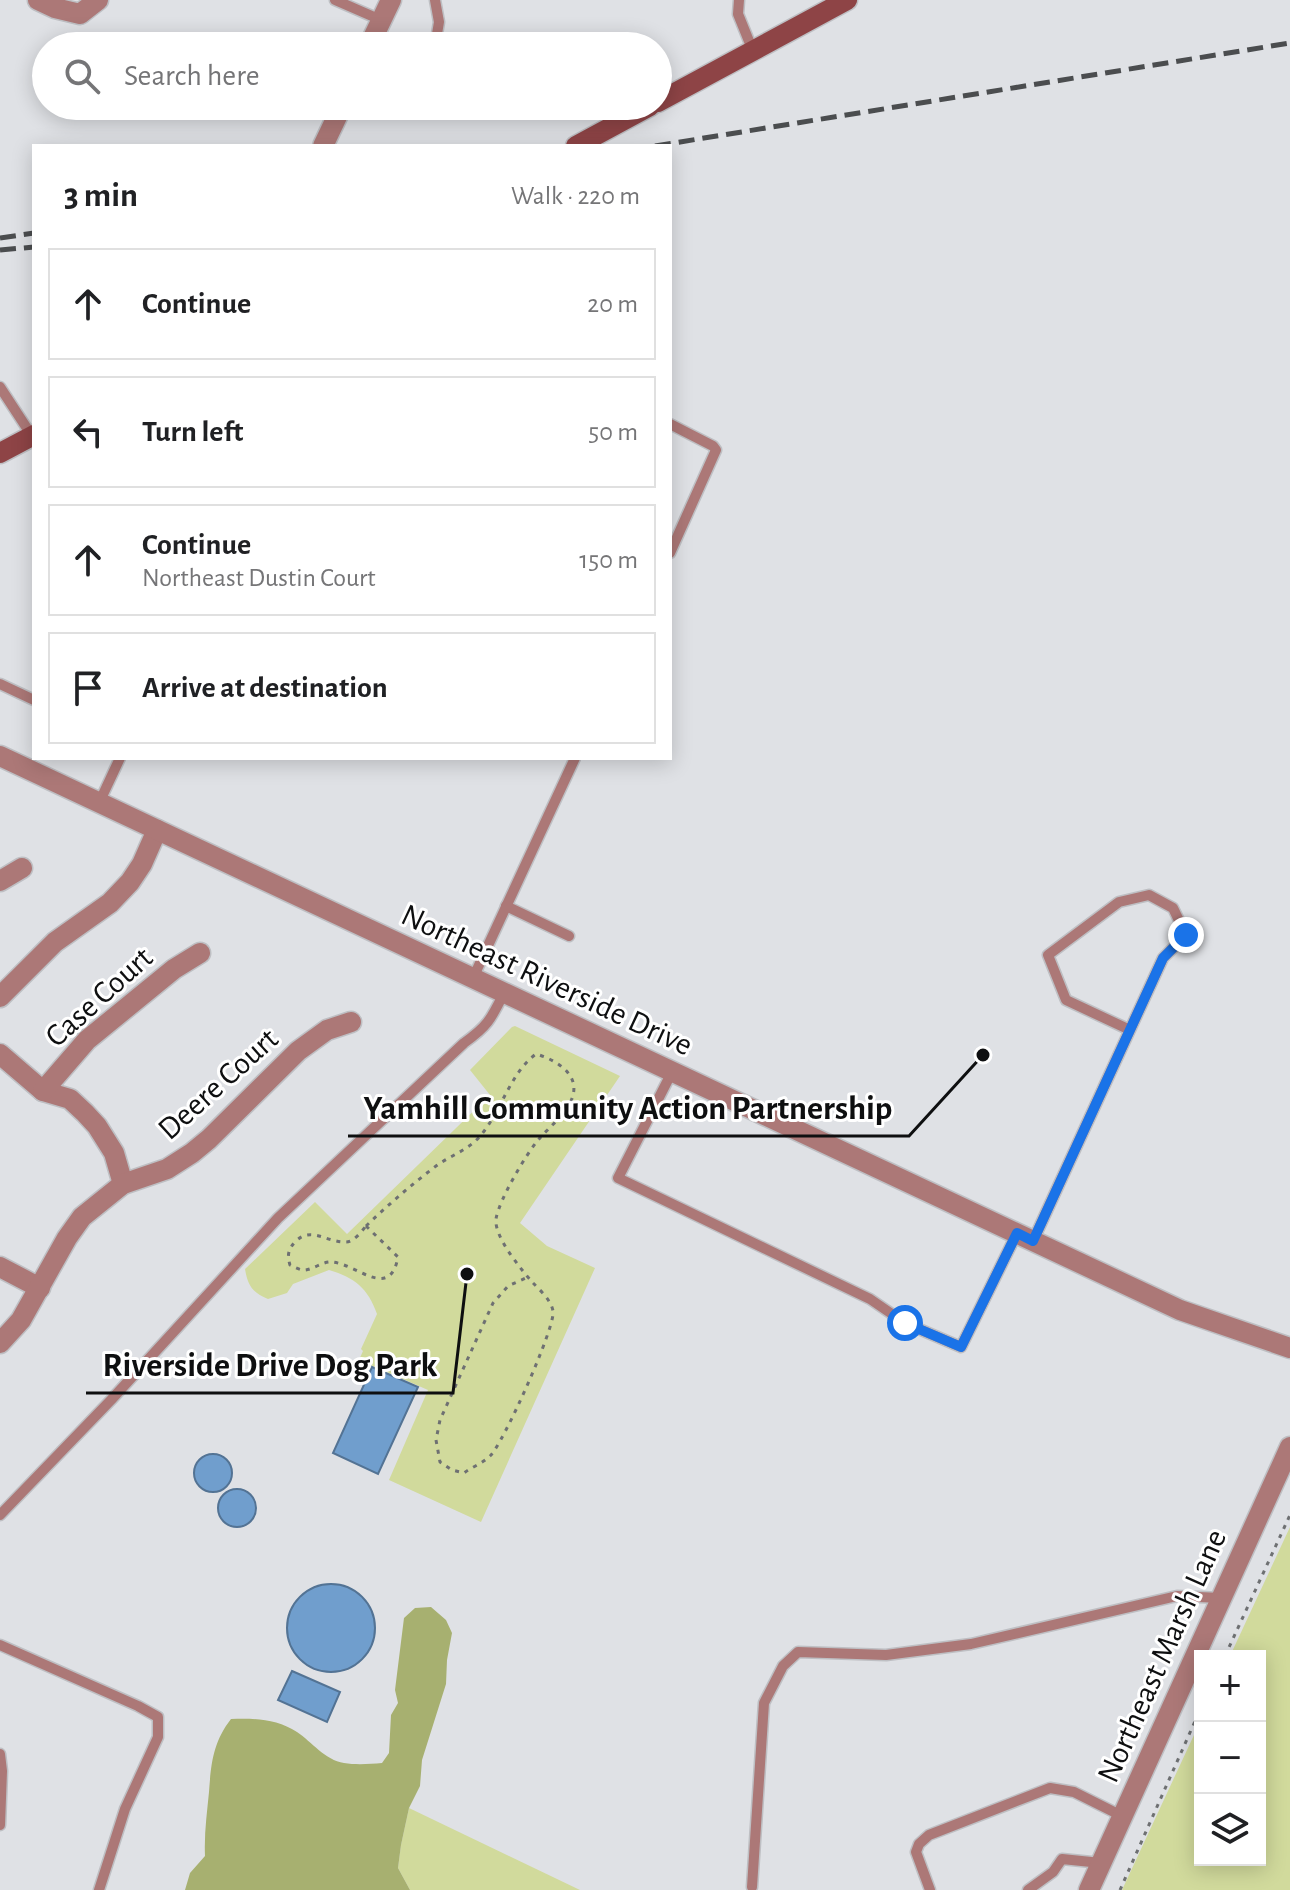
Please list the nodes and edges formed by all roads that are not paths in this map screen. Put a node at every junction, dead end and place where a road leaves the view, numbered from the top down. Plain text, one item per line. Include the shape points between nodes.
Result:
1 (38, 0) edge
2 (98, 0) edge
3 (335, 0) edge
4 (391, 0) edge
5 (435, 0) edge
6 (739, 0) edge
7 (845, 1) edge
8 (381, 20) junction
9 (375, 32) edge
10 (437, 32) edge
11 (753, 51) junction
12 (672, 94) edge
13 (335, 120) edge
14 (624, 120) edge
15 (324, 144) edge
16 (580, 144) edge
17 (0, 387) edge
18 (672, 425) edge
19 (32, 435) edge
20 (32, 437) edge
21 (0, 453) edge
22 (672, 549) edge
23 (0, 684) edge
24 (32, 699) edge
25 (0, 756) edge
26 (119, 760) edge
27 (574, 760) edge
28 (99, 803) junction
29 (157, 830) junction
30 (22, 868) dead end
31 (0, 881) edge
32 (506, 906) junction
33 (569, 936) dead end
34 (200, 953) dead end
35 (473, 978) junction
36 (504, 993) junction
37 (0, 997) edge
38 (351, 1022) dead end
39 (1130, 1030) junction
40 (0, 1054) edge
41 (672, 1072) junction
42 (43, 1091) junction
43 (123, 1184) junction
44 (1025, 1237) junction
45 (0, 1267) edge
46 (40, 1288) junction
47 (0, 1343) edge
48 (1290, 1348) edge
49 (1290, 1447) edge
50 (0, 1515) edge
51 (1221, 1598) junction
52 (0, 1645) edge
53 (0, 1754) edge
54 (1122, 1816) junction
55 (0, 1825) edge
56 (1101, 1863) junction
57 (752, 1887) dead end
58 (99, 1890) edge
59 (930, 1890) edge
60 (1028, 1890) edge
61 (1089, 1890) edge

1 - 2 street via 80,14
3 - 8 lane
4 - 8 street
5 - 10 lane
6 - 11 lane via 738,14
7 - 11 main road
8 - 9 street
11 - 12 main road
13 - 15 street
14 - 16 main road
17 - 19 lane
18 - 22 lane via 716,450
20 - 21 main road
23 - 24 lane
25 - 28 street, Northeast Riverside Drive
26 - 28 lane
27 - 32 lane
28 - 29 street, Northeast Riverside Drive
29 - 35 street, Northeast Riverside Drive
29 - 37 street via 130,882 55,942
30 - 31 street
32 - 33 lane
32 - 35 lane
34 - 42 street, Case Court via 87,1040
35 - 36 street, Northeast Riverside Drive
36 - 41 street, Northeast Riverside Drive
36 - 50 lane via 481,1031 278,1218
38 - 43 street, Deere Court via 327,1030 298,1051 192,1153 167,1169
39 - 39 lane via 1163,958 1186,935 1173,908 1149,895 1119,902 1048,955 1066,1000
39 - 44 lane
40 - 42 street
41 - 44 street, Northeast Riverside Drive
41 - 44 lane via 618,1178 870,1299 905,1323 961,1347
42 - 43 street via 70,1099 97,1126 114,1153
43 - 46 street via 82,1217
44 - 48 street, Northeast Riverside Drive via 1180,1310
45 - 46 street
46 - 47 street
49 - 51 street, Northeast Marsh Lane
51 - 54 street, Northeast Marsh Lane
51 - 57 lane via 1177,1596 942,1648 886,1655 798,1652 783,1666 764,1703
52 - 58 lane via 158,1717 158,1737 125,1809
53 - 55 lane
54 - 56 street, Northeast Marsh Lane
54 - 59 lane via 1074,1792 1050,1788 929,1835 916,1852
56 - 60 lane via 1062,1859
56 - 61 street, Northeast Marsh Lane

